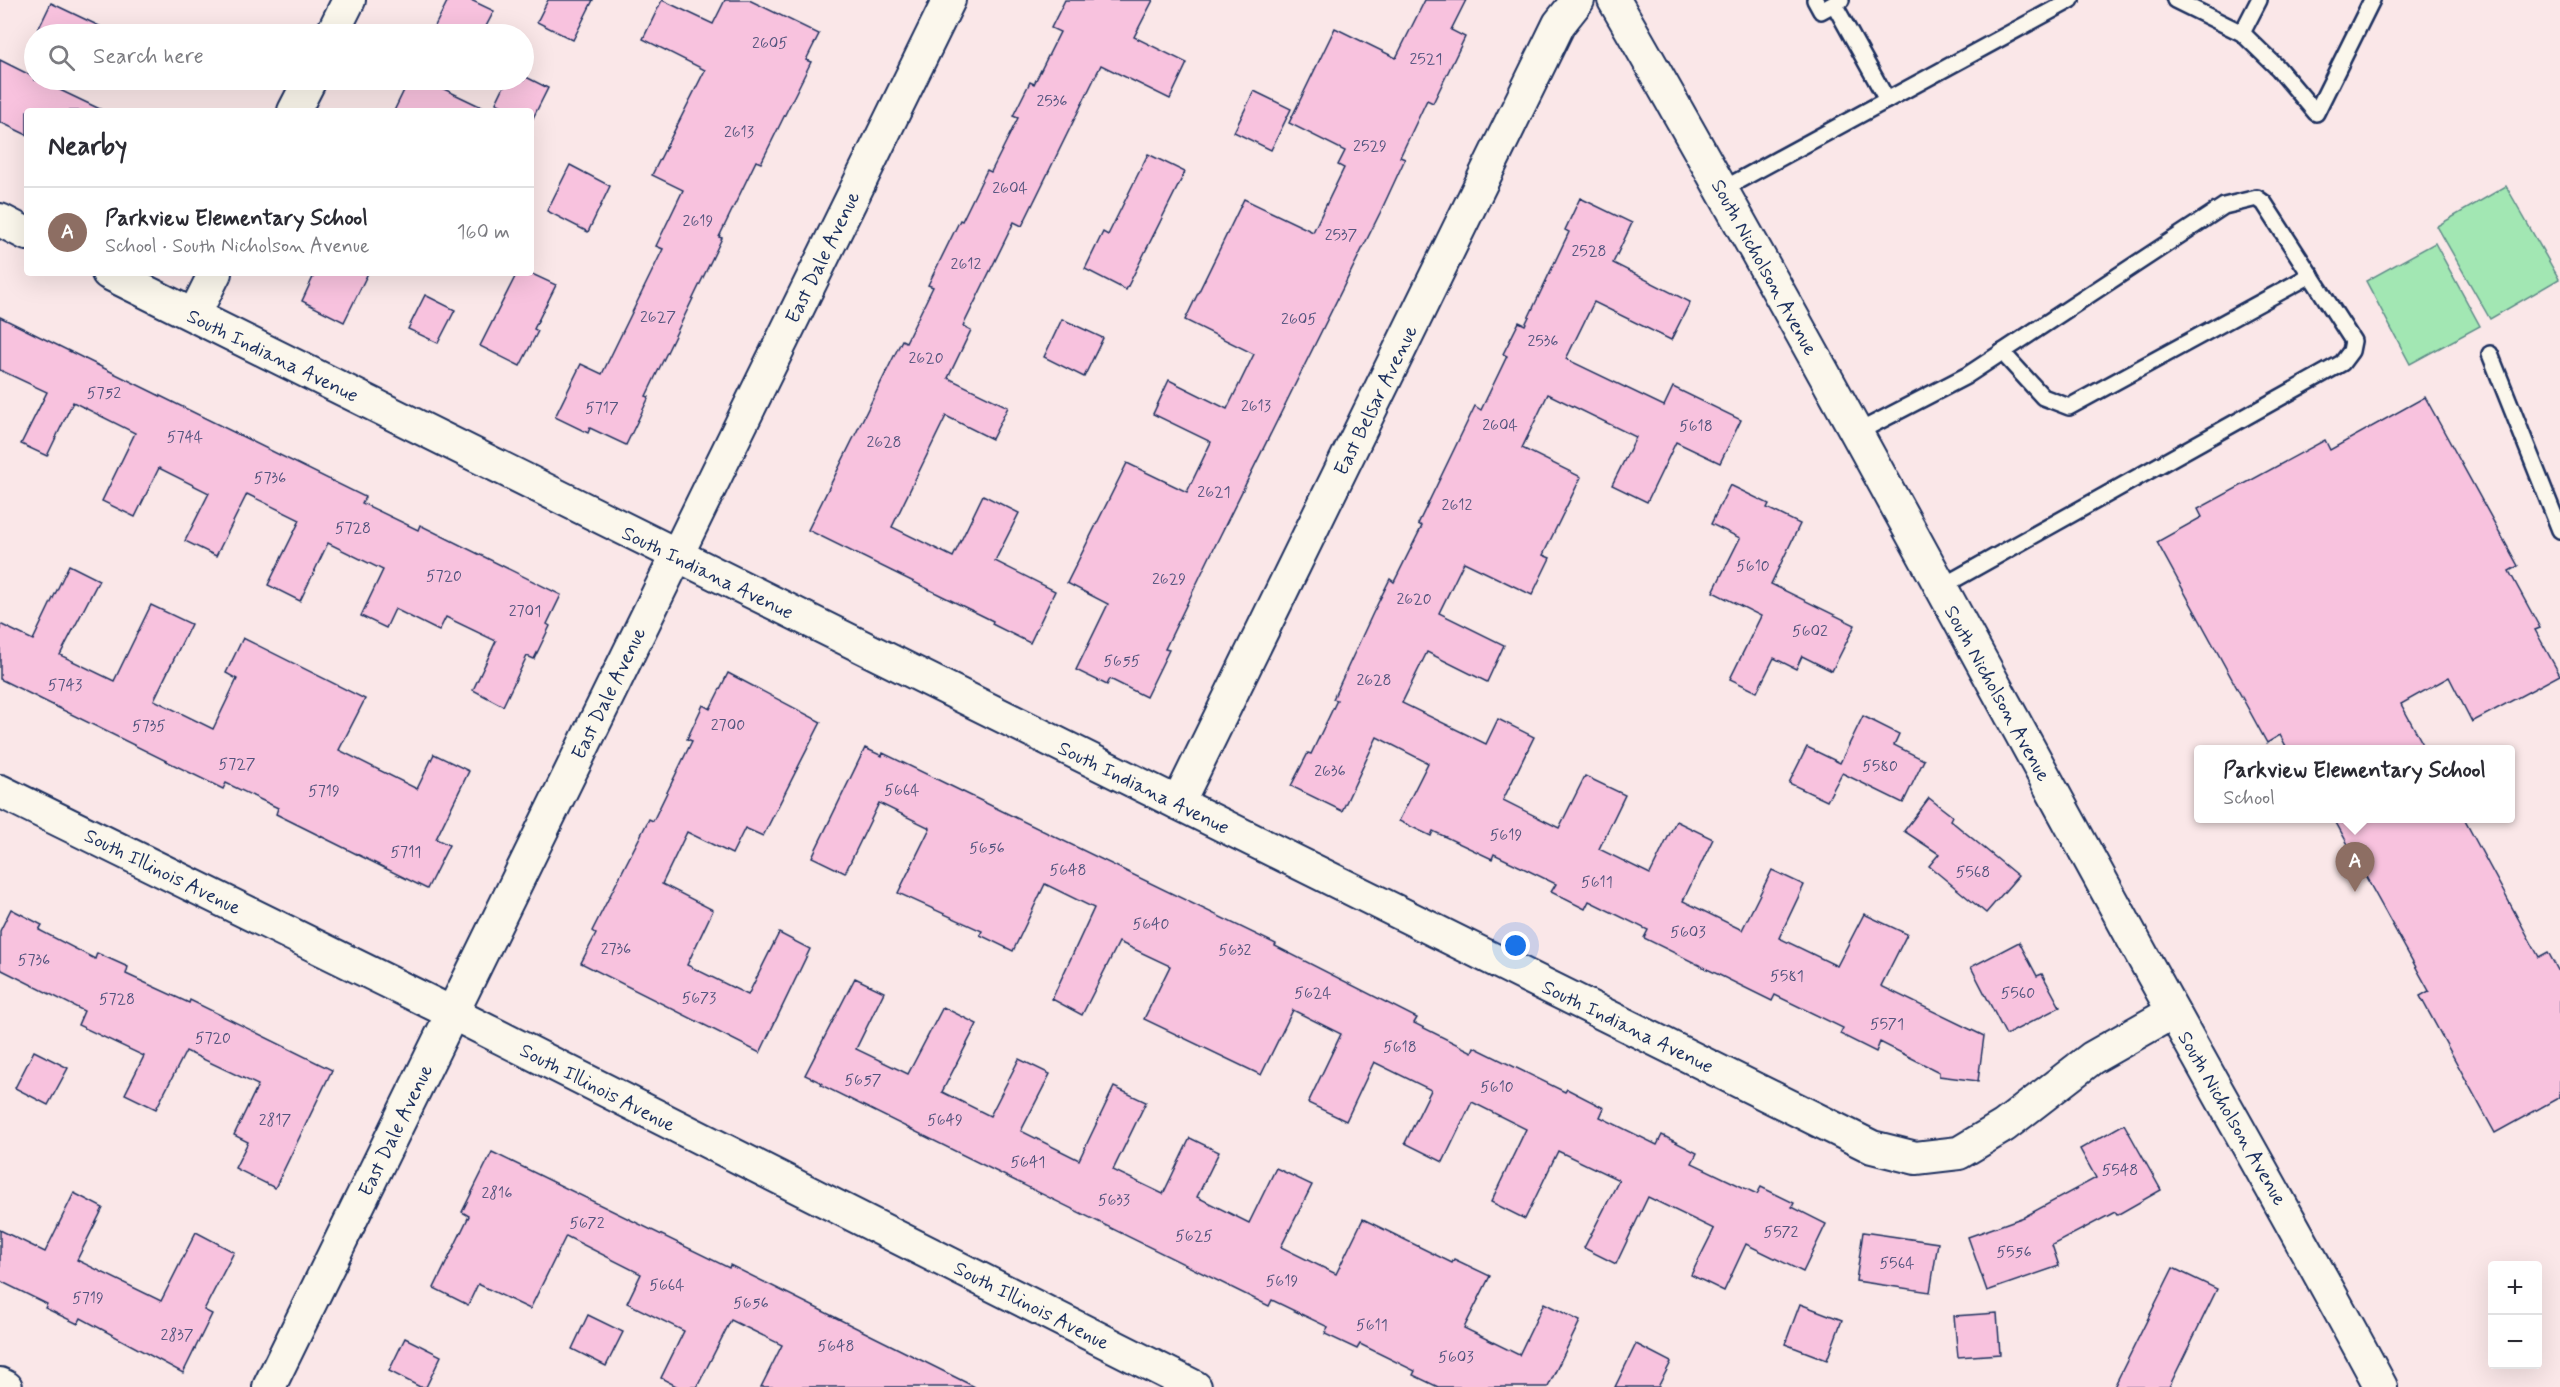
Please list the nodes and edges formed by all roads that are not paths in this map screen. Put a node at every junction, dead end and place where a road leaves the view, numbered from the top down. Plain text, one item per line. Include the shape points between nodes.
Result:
1 (349, 0) edge
2 (949, 0) edge
3 (1578, 0) edge
4 (1614, 0) edge
5 (1815, 0) edge
6 (2071, 0) edge
7 (2175, 0) edge
8 (2259, 0) edge
9 (2372, 0) edge
10 (1837, 2) edge
11 (337, 24) edge
12 (2242, 33) junction
13 (305, 90) edge
14 (1887, 99) junction
15 (296, 108) edge
16 (1723, 189) junction
17 (0, 220) edge
18 (24, 232) edge
19 (2311, 275) junction
20 (114, 276) edge
21 (214, 276) edge
22 (194, 315) junction
23 (2002, 352) junction
24 (2490, 354) dead end
25 (1857, 433) junction
26 (2560, 530) edge
27 (675, 555) junction
28 (1941, 587) junction
29 (0, 791) edge
30 (1178, 803) junction
31 (2173, 1012) junction
32 (452, 1013) junction
33 (0, 1384) edge
34 (6, 1387) edge
35 (269, 1387) edge
36 (1195, 1387) edge
37 (2381, 1387) edge

1 - 11 street
2 - 27 street, East Dale Avenue
3 - 30 street, East Belsar Avenue via 1559,24
4 - 16 street, South Nicholson Avenue
5 - 10 lane via 1821,11
6 - 14 lane
7 - 12 lane
8 - 12 lane
9 - 12 lane via 2316,113
10 - 14 lane
13 - 15 street
14 - 16 lane
16 - 25 street, South Nicholson Avenue
17 - 18 street
19 - 23 lane via 2069,407 2043,397
19 - 23 lane via 2264,203 2257,198 2238,201 2224,206
19 - 28 lane via 2353,341 2342,363
20 - 22 street, South Indiana Avenue
21 - 22 street
22 - 27 street, South Indiana Avenue
23 - 25 lane via 1966,376
24 - 26 lane
25 - 28 street, South Nicholson Avenue
27 - 30 street, South Indiana Avenue
27 - 32 street, East Dale Avenue
28 - 31 street, South Nicholson Avenue
29 - 32 street, South Illinois Avenue
30 - 31 street, South Indiana Avenue via 1872,1147 1916,1158 1959,1153 2004,1126 2092,1058
31 - 37 street, South Nicholson Avenue
32 - 35 street, East Dale Avenue
32 - 36 street, South Illinois Avenue
33 - 34 street

